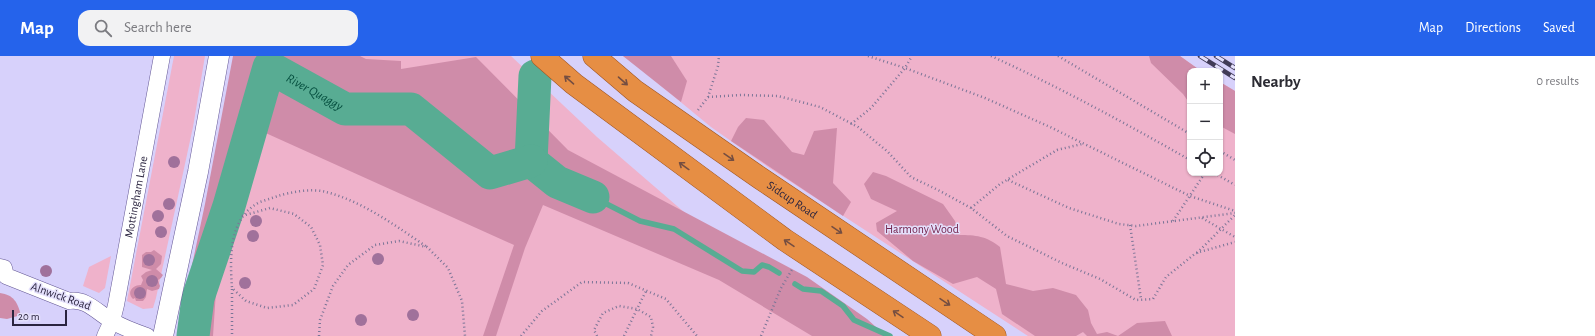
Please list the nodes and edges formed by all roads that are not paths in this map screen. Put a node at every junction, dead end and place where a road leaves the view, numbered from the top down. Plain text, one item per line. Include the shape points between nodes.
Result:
1 (162, 56) edge
2 (219, 56) edge
3 (542, 56) edge
4 (594, 56) edge
5 (0, 267) edge
6 (112, 321) junction
7 (105, 336) edge
8 (147, 336) edge
9 (163, 336) edge
10 (930, 336) edge
11 (995, 336) edge

1 - 6 street, Mottingham Lane
2 - 9 street via 198,172
10 -> 3 highway via 785,240 574,84
4 -> 11 highway, Sidcup Road via 635,91
5 - 6 street, Alnwick Road via 4,268 6,276 69,301 76,300 97,309
6 - 7 street, Mottingham Lane
6 - 8 street, Alnwick Road

